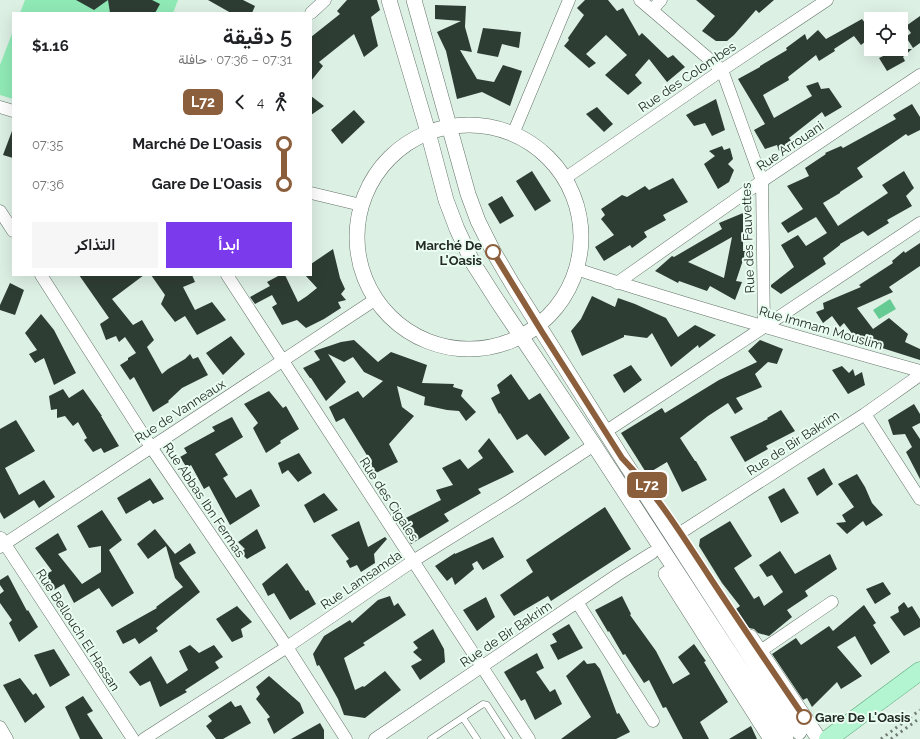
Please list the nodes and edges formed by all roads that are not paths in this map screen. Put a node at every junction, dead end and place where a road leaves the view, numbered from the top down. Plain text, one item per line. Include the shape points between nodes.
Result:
1 (325, 0) edge
2 (389, 0) edge
3 (414, 0) edge
4 (569, 0) edge
5 (640, 0) edge
6 (661, 0) edge
7 (827, 0) edge
8 (652, 10) junction
9 (312, 12) edge
10 (722, 70) junction
11 (920, 75) edge
12 (0, 107) edge
13 (12, 111) edge
14 (449, 126) junction
15 (428, 132) junction
16 (513, 134) junction
17 (564, 179) junction
18 (762, 181) junction
19 (312, 193) edge
20 (361, 205) junction
21 (0, 211) edge
22 (920, 222) edge
23 (12, 229) edge
24 (576, 269) junction
25 (42, 276) edge
26 (228, 276) edge
27 (617, 282) junction
28 (376, 299) junction
29 (537, 325) junction
30 (764, 327) junction
31 (520, 336) junction
32 (282, 360) junction
33 (920, 371) edge
34 (920, 375) edge
35 (865, 414) junction
36 (605, 432) junction
37 (594, 445) junction
38 (151, 447) junction
39 (622, 458) junction
40 (618, 483) junction
41 (920, 499) edge
42 (680, 533) junction
43 (1, 542) edge
44 (652, 553) junction
45 (413, 561) junction
46 (577, 602) junction
47 (832, 602) dead end
48 (287, 647) junction
49 (760, 652) junction
50 (482, 667) junction
51 (920, 671) edge
52 (463, 718) junction
53 (653, 721) dead end
54 (0, 728) edge
55 (792, 736) edge
56 (7, 739) edge
57 (133, 739) edge
58 (144, 739) edge
59 (346, 739) edge
60 (375, 739) edge
61 (431, 739) edge
62 (477, 739) edge
63 (509, 739) edge
64 (529, 739) edge
65 (771, 739) edge
66 (819, 739) edge
67 (828, 739) edge

1 - 9 street
2 - 15 street
3 - 14 street
4 - 16 street
5 - 8 street, Rue des Fauvettes
6 - 8 street
7 - 10 street, Rue des Colombes
8 - 10 street, Rue des Fauvettes
10 - 17 street, Rue des Colombes
10 - 18 street, Rue des Fauvettes
11 - 18 street, Rue Arrouani
12 - 13 street
14 - 15 street
14 - 16 street via 482,126
14 - 29 street via 478,222
15 - 20 street via 411,140 383,164 372,180
15 - 31 street via 446,200 457,229 473,263
16 - 17 street via 545,155
17 - 24 street via 574,198 580,226
18 - 27 street, Rue Arrouani
18 - 30 street, Rue des Fauvettes
19 - 20 street
20 - 28 street via 357,229 359,258 362,272
21 - 23 street
22 - 30 street
24 - 27 street, Rue Immam Mouslim
24 - 29 street via 560,302
25 - 38 street, Rue Abbas Ibn Fermas
26 - 32 street, Rue des Cigales
27 - 30 street, Rue Immam Mouslim
28 - 31 street via 400,325 413,334 441,345 456,348 486,347
28 - 32 street, Rue de Vanneaux
29 - 31 street
29 - 36 street
30 - 33 street, Rue Immam Mouslim
30 - 36 street
31 - 37 street
32 - 38 street, Rue de Vanneaux
32 - 45 street, Rue des Cigales
34 - 35 street, Rue de Bir Bakrim
35 - 41 street
35 - 42 street, Rue de Bir Bakrim
36 - 39 street
37 - 40 street
37 - 45 street, Rue Lamsamda
38 - 43 street, Rue de Vanneaux
38 - 48 street, Rue Abbas Ibn Fermas
39 - 42 street via 650,489
39 - 55 street
40 - 44 street via 631,518
40 - 55 street
42 - 49 street
43 - 57 street, Rue Bellouch El Hassan
44 - 46 street, Rue de Bir Bakrim
44 - 65 street
45 - 48 street, Rue Lamsamda
45 - 50 street, Rue des Cigales
46 - 50 street, Rue de Bir Bakrim
46 - 53 street
47 - 49 street
48 - 58 street, Rue Lamsamda
48 - 59 street, Rue Abbas Ibn Fermas
49 - 66 street
50 - 60 street, Rue de Bir Bakrim
50 - 64 street, Rue des Cigales
51 - 67 main road
52 - 61 lane
52 - 62 lane
52 - 63 lane via 483,704 487,704
54 - 56 street

